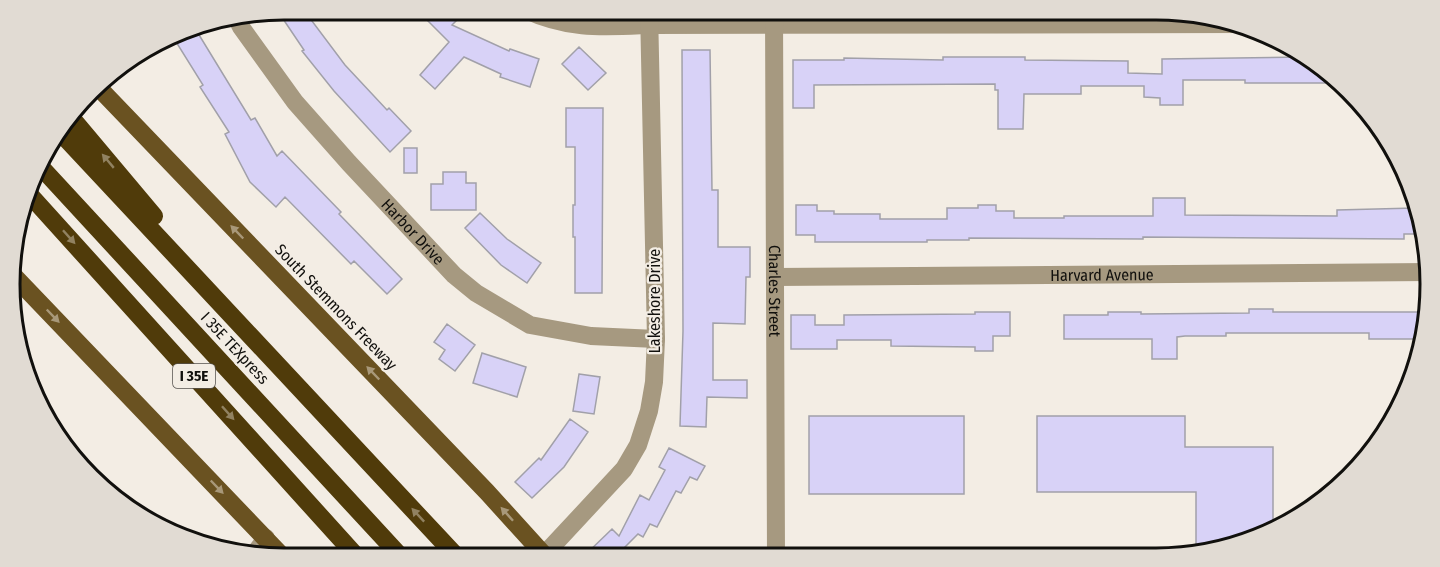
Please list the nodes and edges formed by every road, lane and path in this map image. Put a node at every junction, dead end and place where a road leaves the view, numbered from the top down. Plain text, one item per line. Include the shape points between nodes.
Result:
1 (554, 20) edge
2 (632, 20) edge
3 (649, 20) edge
4 (774, 20) edge
5 (976, 20) edge
6 (1198, 23) edge
7 (239, 24) edge
8 (102, 92) edge
9 (75, 122) edge
10 (64, 137) edge
11 (45, 171) edge
12 (34, 199) edge
13 (1420, 272) edge
14 (775, 278) junction
15 (20, 282) edge
16 (656, 339) junction
17 (308, 398) junction
18 (266, 538) junction
19 (260, 546) edge
20 (275, 547) edge
21 (349, 548) edge
22 (393, 548) edge
23 (449, 548) edge
24 (538, 548) edge
25 (552, 548) edge
26 (776, 548) edge

1 - 2 street via 591,27
3 - 16 street, Lakeshore Drive
4 - 14 street, Charles Street
5 - 6 street
7 - 16 street, Harbor Drive via 295,102 454,275 476,293 530,325 591,336
24 -> 8 main road, South Stemmons Freeway
17 -> 9 highway
10 - 17 highway
11 - 22 highway, I 35E TEXpress
12 -> 21 highway, I 35E
13 - 14 street, Harvard Avenue
14 - 26 street, Charles Street
15 -> 18 main road
16 - 25 street, Lakeshore Drive via 654,382 638,445 624,469
23 -> 17 highway
18 - 19 street
18 - 20 main road

